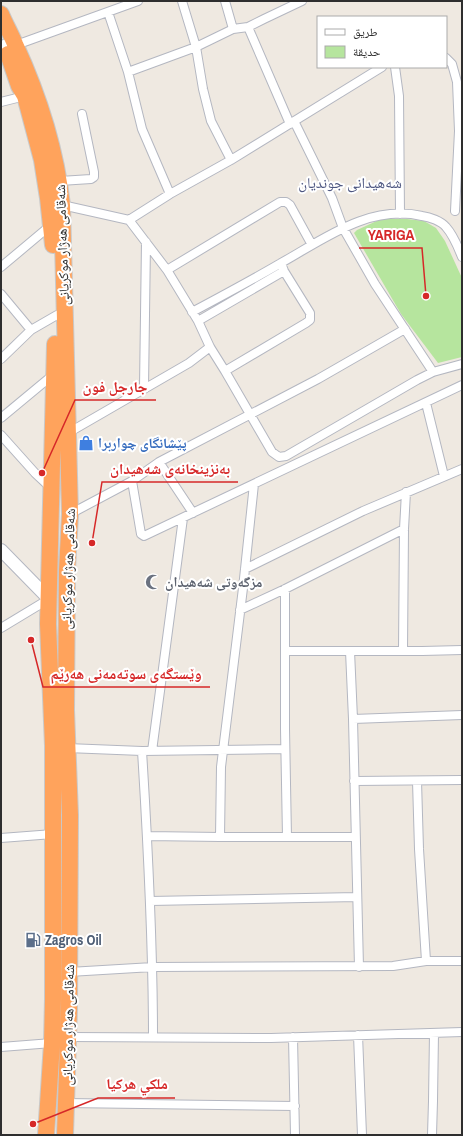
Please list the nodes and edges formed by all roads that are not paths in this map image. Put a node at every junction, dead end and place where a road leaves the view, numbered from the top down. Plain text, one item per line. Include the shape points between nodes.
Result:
1 (138, 1) edge
2 (182, 1) edge
3 (224, 1) edge
4 (302, 1) edge
5 (108, 12) junction
6 (1, 14) edge
7 (248, 27) junction
8 (233, 29) junction
9 (5, 43) edge
10 (196, 47) junction
11 (447, 59) edge
12 (380, 68) edge
13 (395, 68) edge
14 (128, 72) junction
15 (24, 96) junction
16 (1, 102) edge
17 (82, 114) dead end
18 (292, 123) junction
19 (231, 160) junction
20 (60, 181) junction
21 (170, 194) junction
22 (62, 205) junction
23 (455, 211) dead end
24 (400, 214) junction
25 (129, 220) junction
26 (52, 225) junction
27 (343, 228) junction
28 (458, 238) edge
29 (146, 242) junction
30 (312, 245) junction
31 (461, 251) edge
32 (1, 267) edge
33 (282, 267) junction
34 (167, 270) junction
35 (1, 294) edge
36 (192, 312) junction
37 (57, 315) junction
38 (198, 321) junction
39 (405, 329) junction
40 (31, 330) junction
41 (210, 348) junction
42 (1, 359) edge
43 (462, 364) edge
44 (225, 371) junction
45 (433, 372) junction
46 (54, 374) junction
47 (462, 385) edge
48 (144, 388) junction
49 (426, 402) junction
50 (250, 415) junction
51 (1, 418) edge
52 (68, 433) junction
53 (1, 435) edge
54 (159, 462) junction
55 (462, 469) edge
56 (444, 476) junction
57 (132, 481) junction
58 (254, 484) junction
59 (51, 488) junction
60 (406, 492) junction
61 (193, 513) junction
62 (70, 514) junction
63 (183, 518) junction
64 (404, 529) junction
65 (1, 550) edge
66 (244, 569) junction
67 (285, 589) junction
68 (49, 599) junction
69 (240, 610) junction
70 (1, 628) edge
71 (462, 650) edge
72 (286, 651) junction
73 (350, 651) junction
74 (403, 651) junction
75 (462, 715) edge
76 (353, 719) junction
77 (67, 748) junction
78 (223, 749) junction
79 (285, 749) junction
80 (142, 751) junction
81 (152, 751) junction
82 (417, 780) junction
83 (462, 780) edge
84 (354, 781) junction
85 (70, 815) junction
86 (53, 816) junction
87 (53, 834) junction
88 (147, 836) junction
89 (220, 837) junction
90 (287, 837) junction
91 (355, 837) junction
92 (1, 838) edge
93 (357, 897) junction
94 (150, 901) junction
95 (426, 961) junction
96 (462, 961) edge
97 (153, 967) junction
98 (359, 967) junction
99 (70, 972) junction
100 (462, 1032) edge
101 (434, 1033) junction
102 (358, 1035) junction
103 (69, 1037) junction
104 (153, 1037) junction
105 (293, 1037) junction
106 (52, 1043) junction
107 (1, 1047) edge
108 (66, 1103) junction
109 (295, 1106) junction
110 (46, 1135) edge
111 (65, 1135) edge
112 (295, 1135) edge
113 (362, 1135) edge
114 (432, 1135) edge

1 - 5 street
2 - 10 street
3 - 8 street
4 - 7 street
5 - 9 street
5 - 14 street
6 - 9 highway, شەقامی ھەژار موکریانی
7 - 8 street
7 - 18 street
8 - 10 street
9 - 15 highway, شەقامی ھەژار موکریانی
9 - 20 highway, شەقامی ھەژار موکریانی via 38,104
10 - 14 street
10 - 19 street via 211,121
11 - 23 street via 452,64 457,82 459,131
12 - 18 street
13 - 24 street via 400,96
14 - 21 street via 142,129
15 - 16 street
15 - 26 highway, شەقامی ھەژار موکریانی via 42,160
17 - 20 street via 94,176 91,179
18 - 19 street
18 - 27 street via 332,198
19 - 21 street
20 - 22 highway, شەقامی ھەژار موکریانی
21 - 25 street
22 - 25 street
22 - 52 highway, شەقامی ھەژار موکریانی
24 - 27 street via 377,216
24 - 28 street via 430,218 446,226
25 - 29 street
26 - 32 street
26 - 37 highway, شەقامی ھەژار موکریانی
27 - 30 street
27 - 39 street via 375,284
28 - 31 street
29 - 34 street
29 - 48 street
30 - 33 street
30 - 34 street via 290,205 280,202
33 - 36 street
33 - 38 street
33 - 44 street via 310,313 310,320
34 - 36 street
35 - 40 street
36 - 38 street
37 - 40 street
37 - 46 highway, شەقامی ھەژار موکریانی
38 - 41 street
39 - 45 street
39 - 50 street
40 - 42 street
41 - 44 street
41 - 48 street
43 - 45 street
44 - 50 street
45 - 50 street via 286,456 279,457 272,452
46 - 51 street
46 - 59 highway, شەقامی ھەژار موکریانی
47 - 49 street
48 - 52 street
49 - 56 street
49 - 58 street
50 - 54 street
52 - 62 highway, شەقامی ھەژار موکریانی
53 - 59 street
54 - 57 street
54 - 61 street
55 - 56 street
56 - 60 street
57 - 62 street
57 - 63 street via 141,536
58 - 61 street
58 - 66 street
59 - 68 highway, شەقامی ھەژار موکریانی
60 - 64 street
60 - 66 street
61 - 63 street
62 - 77 highway, شەقامی ھەژار موکریانی via 66,570
63 - 81 street
64 - 67 street
64 - 74 street
65 - 68 main road
66 - 69 street
67 - 69 street
67 - 72 street
68 - 70 street
68 - 86 highway, شەقامی ھەژار موکریانی
69 - 78 street
71 - 74 street
72 - 73 street
72 - 79 street
73 - 74 street
73 - 76 street
75 - 76 street
76 - 84 street
77 - 80 street
77 - 85 highway, شەقامی ھەژار موکریانی
78 - 79 street
78 - 81 street
78 - 89 street
79 - 90 street
80 - 81 street
80 - 88 street
82 - 83 street
82 - 84 street
82 - 95 street
84 - 91 street
85 - 86 highway
85 - 99 highway, شەقامی ھەژار موکریانی
86 - 87 highway, شەقامی ھەژار موکریانی
87 - 92 street
87 - 106 highway, شەقامی ھەژار موکریانی
88 - 89 street
88 - 94 street
89 - 90 street
90 - 91 street
91 - 93 street
93 - 94 street
93 - 98 street
94 - 97 street
95 - 96 street
95 - 98 street via 393,966
97 - 98 street
97 - 99 street
97 - 104 street
99 - 103 highway, شەقامی ھەژار موکریانی
100 - 101 street
101 - 102 street
101 - 114 street
102 - 105 street
102 - 113 street
103 - 104 street
103 - 108 highway, شەقامی ھەژار موکریانی
104 - 105 street
105 - 109 street
106 - 107 street
106 - 110 highway, شەقامی ھەژار موکریانی
108 - 109 street
108 - 111 highway, شەقامی ھەژار موکریانی
109 - 112 street

